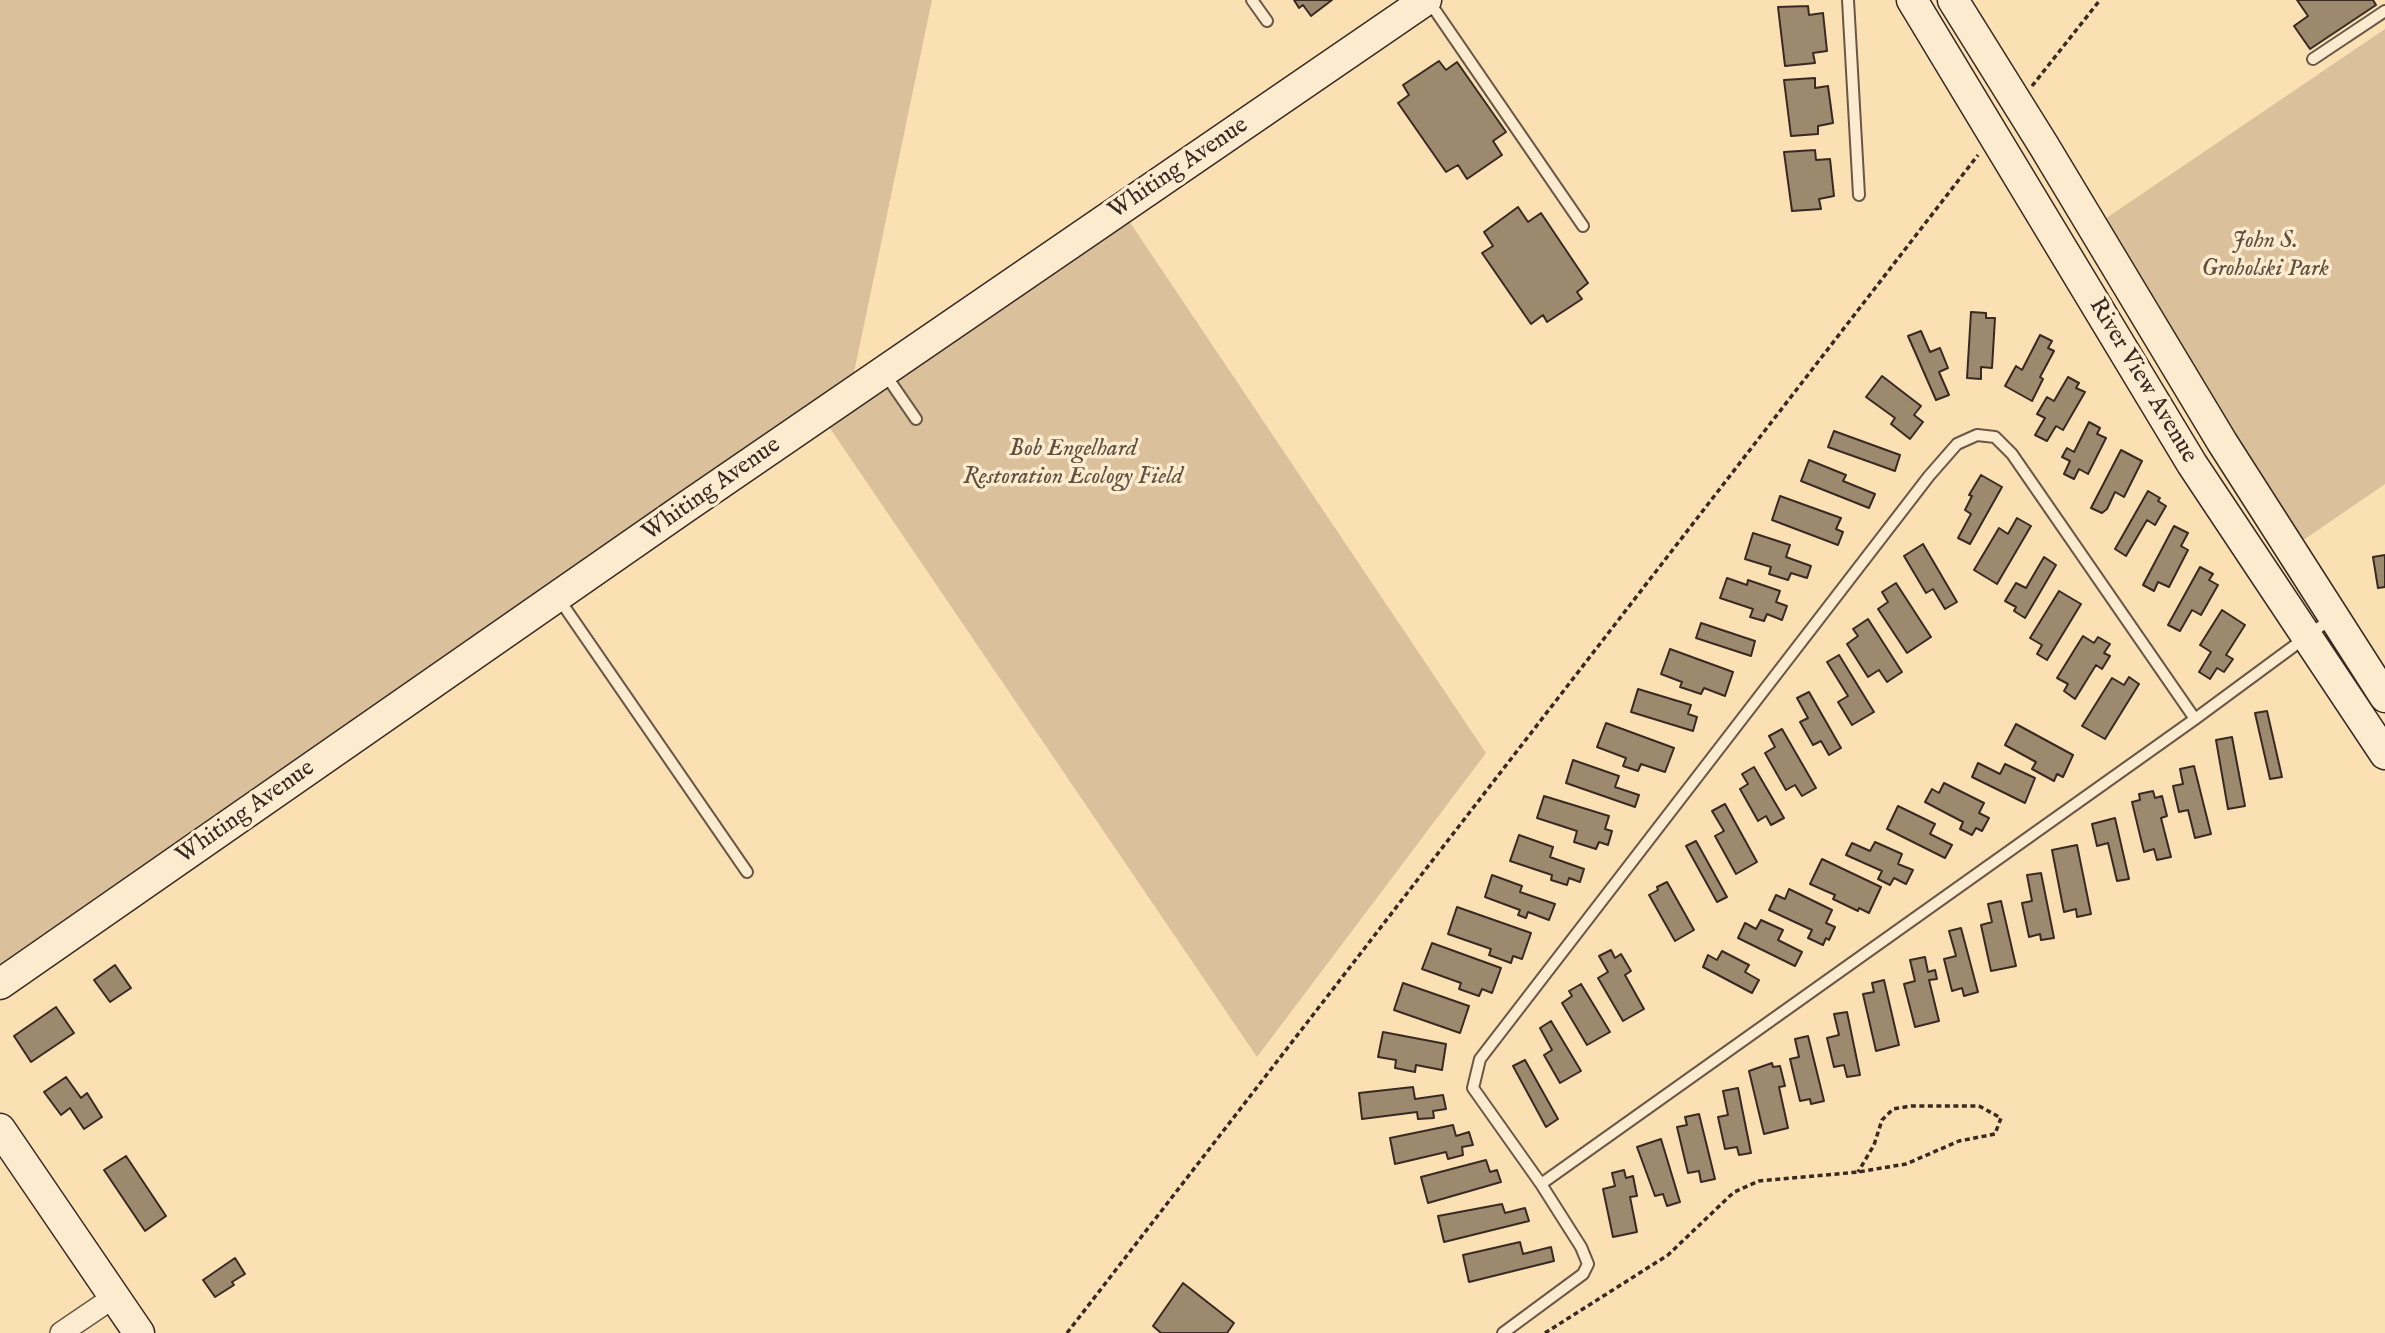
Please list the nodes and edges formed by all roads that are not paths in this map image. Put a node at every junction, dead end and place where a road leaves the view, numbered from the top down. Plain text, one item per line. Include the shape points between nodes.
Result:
1 (1252, 0) edge
2 (1427, 0) edge
3 (1848, 0) edge
4 (1912, 0) edge
5 (1953, 0) edge
6 (2385, 10) edge
7 (1267, 21) dead end
8 (2313, 59) dead end
9 (1859, 195) dead end
10 (1583, 226) dead end
11 (883, 372) junction
12 (916, 419) dead end
13 (557, 597) junction
14 (2334, 616) junction
15 (2308, 638) junction
16 (2385, 697) edge
17 (2195, 719) junction
18 (2385, 754) edge
19 (747, 872) dead end
20 (0, 984) edge
21 (0, 1129) edge
22 (1541, 1184) junction
23 (114, 1297) junction
24 (61, 1333) edge
25 (139, 1333) edge
26 (1503, 1333) edge

1 - 7 lane
2 - 10 lane
2 - 11 street, Whiting Avenue
3 - 9 lane
4 - 15 street, River View Avenue via 2192,464
5 - 14 street, River View Avenue via 2196,400
6 - 8 lane
11 - 12 lane
11 - 13 street, Whiting Avenue
13 - 19 lane
13 - 20 street, Whiting Avenue
14 - 15 lane
14 - 16 street, River View Avenue
15 - 17 lane
15 - 18 street, River View Avenue
17 - 22 lane
17 - 22 lane via 2012,454 1995,437 1977,435 1957,444 1480,1059 1473,1088
21 - 23 street
22 - 26 lane via 1588,1264 1583,1274
23 - 24 street
23 - 25 street

